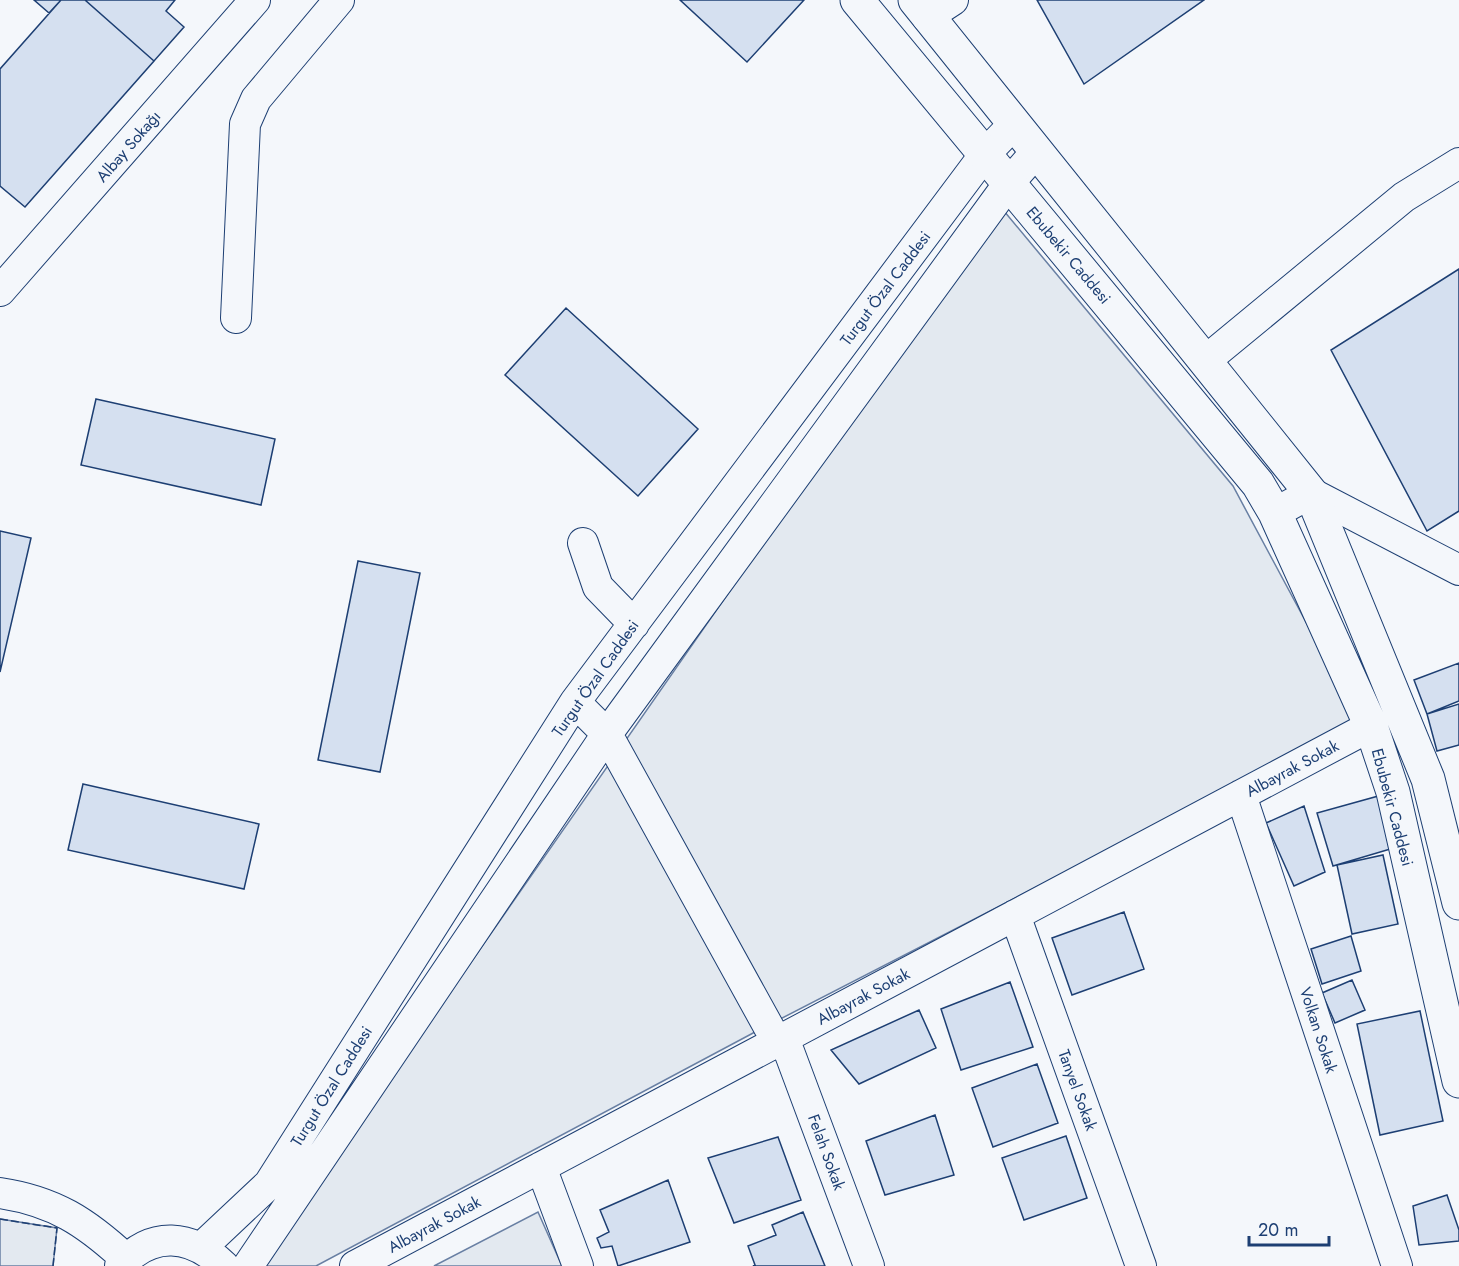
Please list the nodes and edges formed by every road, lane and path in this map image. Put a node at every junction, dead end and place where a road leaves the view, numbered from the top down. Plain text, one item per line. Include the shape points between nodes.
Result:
1 (255, 0) edge
2 (339, 0) edge
3 (857, 0) edge
4 (932, 6) edge
5 (1014, 124) junction
6 (1036, 152) junction
7 (985, 154) junction
8 (1459, 163) edge
9 (1009, 183) junction
10 (0, 291) edge
11 (236, 318) dead end
12 (1205, 361) junction
13 (1311, 493) junction
14 (1275, 513) junction
15 (583, 543) dead end
16 (1459, 570) edge
17 (634, 624) junction
18 (575, 702) junction
19 (1371, 726) junction
20 (607, 734) junction
21 (1241, 795) junction
22 (1459, 903) edge
23 (1015, 915) junction
24 (781, 1040) junction
25 (1459, 1081) edge
26 (541, 1167) junction
27 (0, 1193) edge
28 (201, 1248) junction
29 (123, 1263) edge
30 (224, 1266) edge
31 (248, 1266) edge
32 (355, 1266) edge
33 (578, 1266) edge
34 (869, 1266) edge
35 (1141, 1266) edge
36 (1397, 1266) edge

1 - 10 street, Albay Sokağı
2 - 11 street via 256,99 245,124
3 - 7 main road, Ebubekir Caddesi
4 - 5 main road
5 - 6 main road
5 - 7 street, Turgut Özal Caddesi
6 - 9 street, Turgut Özal Caddesi
6 - 12 main road
7 - 9 main road, Ebubekir Caddesi
7 - 17 street, Turgut Özal Caddesi
8 - 12 street via 1404,197
9 - 14 main road, Ebubekir Caddesi via 1258,484
9 - 20 street, Turgut Özal Caddesi
12 - 13 main road
13 - 14 street
13 - 16 street
13 - 22 main road via 1428,779
14 - 19 main road, Ebubekir Caddesi
15 - 17 street via 598,587
17 - 18 street, Turgut Özal Caddesi
18 - 20 street, Felah Sokak
18 - 28 street, Turgut Özal Caddesi via 269,1184
19 - 21 street, Albayrak Sokak
19 - 25 main road, Ebubekir Caddesi via 1393,792
20 - 24 street, Felah Sokak
20 - 31 street, Turgut Özal Caddesi
21 - 23 street, Albayrak Sokak
21 - 36 street, Volkan Sokak
23 - 24 street, Albayrak Sokak
23 - 35 street, Tanyel Sokak
24 - 26 street, Albayrak Sokak
24 - 34 street, Felah Sokak
26 - 32 street, Albayrak Sokak
26 - 33 street
27 - 29 street via 53,1206 79,1220
28 - 29 street via 169,1240 148,1244
28 - 30 street

